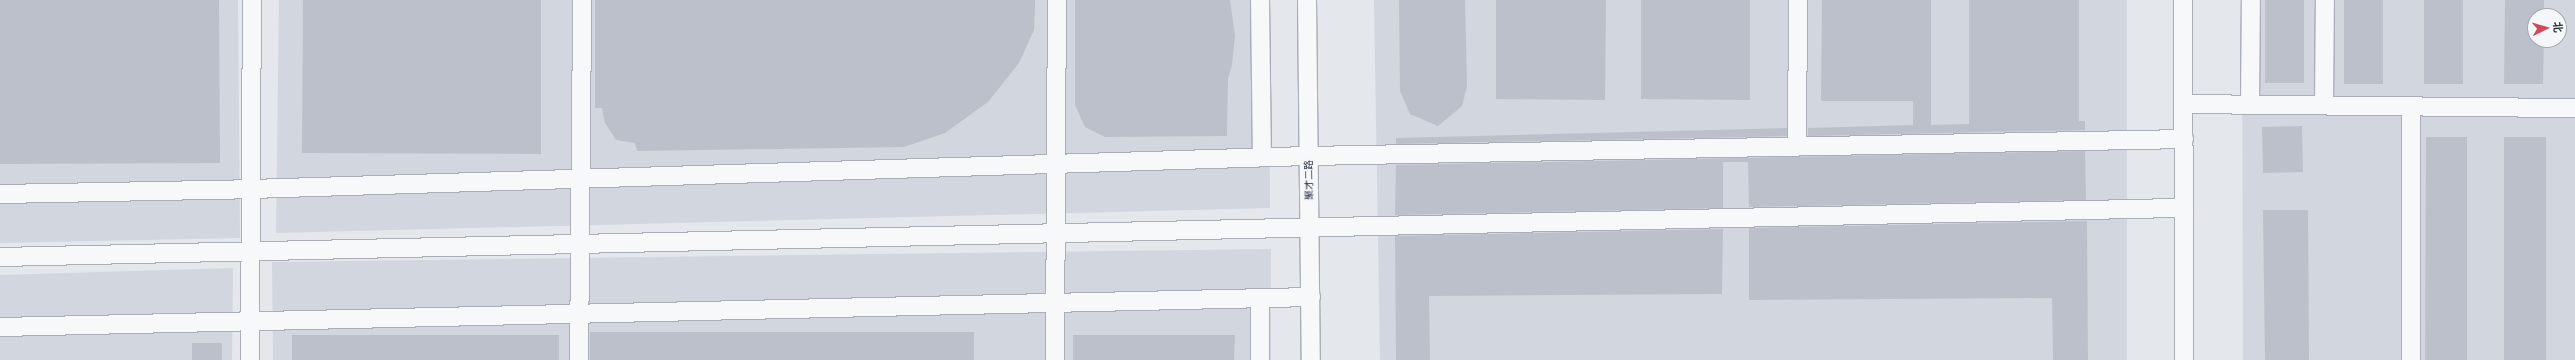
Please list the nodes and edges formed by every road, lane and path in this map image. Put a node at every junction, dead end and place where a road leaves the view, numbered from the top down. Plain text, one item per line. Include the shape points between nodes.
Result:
1 (252, 0) edge
2 (582, 0) edge
3 (1057, 0) edge
4 (1260, 0) edge
5 (1308, 0) edge
6 (1798, 0) edge
7 (2183, 0) edge
8 (2252, 0) edge
9 (2325, 0) edge
10 (2184, 104) junction
11 (2250, 105) junction
12 (2324, 105) junction
13 (2411, 106) junction
14 (2575, 108) edge
15 (2184, 139) junction
16 (1796, 146) junction
17 (1309, 156) junction
18 (1262, 157) junction
19 (1054, 163) junction
20 (581, 179) junction
21 (251, 189) junction
22 (0, 194) edge
23 (2184, 208) junction
24 (1310, 226) junction
25 (1054, 232) junction
26 (580, 243) junction
27 (251, 250) junction
28 (0, 257) edge
29 (1311, 296) junction
30 (1260, 298) junction
31 (1054, 301) junction
32 (579, 312) junction
33 (250, 321) junction
34 (0, 327) edge
35 (250, 360) edge
36 (579, 360) edge
37 (1055, 360) edge
38 (1260, 360) edge
39 (1311, 360) edge
40 (2184, 360) edge
41 (2411, 360) edge

1 - 21 street
2 - 20 street
3 - 19 street
4 - 18 street
5 - 17 street, 聚才二路
6 - 16 street
7 - 10 street
8 - 11 street
9 - 12 street
10 - 11 street
10 - 15 street
11 - 12 street
12 - 13 street
13 - 14 street
13 - 41 street
15 - 16 street
15 - 23 street
16 - 17 street
17 - 18 street
17 - 24 street, 聚才二路
18 - 19 street
19 - 20 street
19 - 25 street
20 - 21 street
20 - 26 street
21 - 22 street
21 - 27 street
23 - 24 street
23 - 40 street
24 - 25 street
24 - 29 street, 聚才二路
25 - 26 street
25 - 31 street
26 - 27 street
26 - 32 street
27 - 28 street
27 - 33 street
29 - 30 street
29 - 39 street, 聚才二路
30 - 31 street
30 - 38 street
31 - 32 street
31 - 37 street
32 - 33 street
32 - 36 street
33 - 34 street
33 - 35 street

